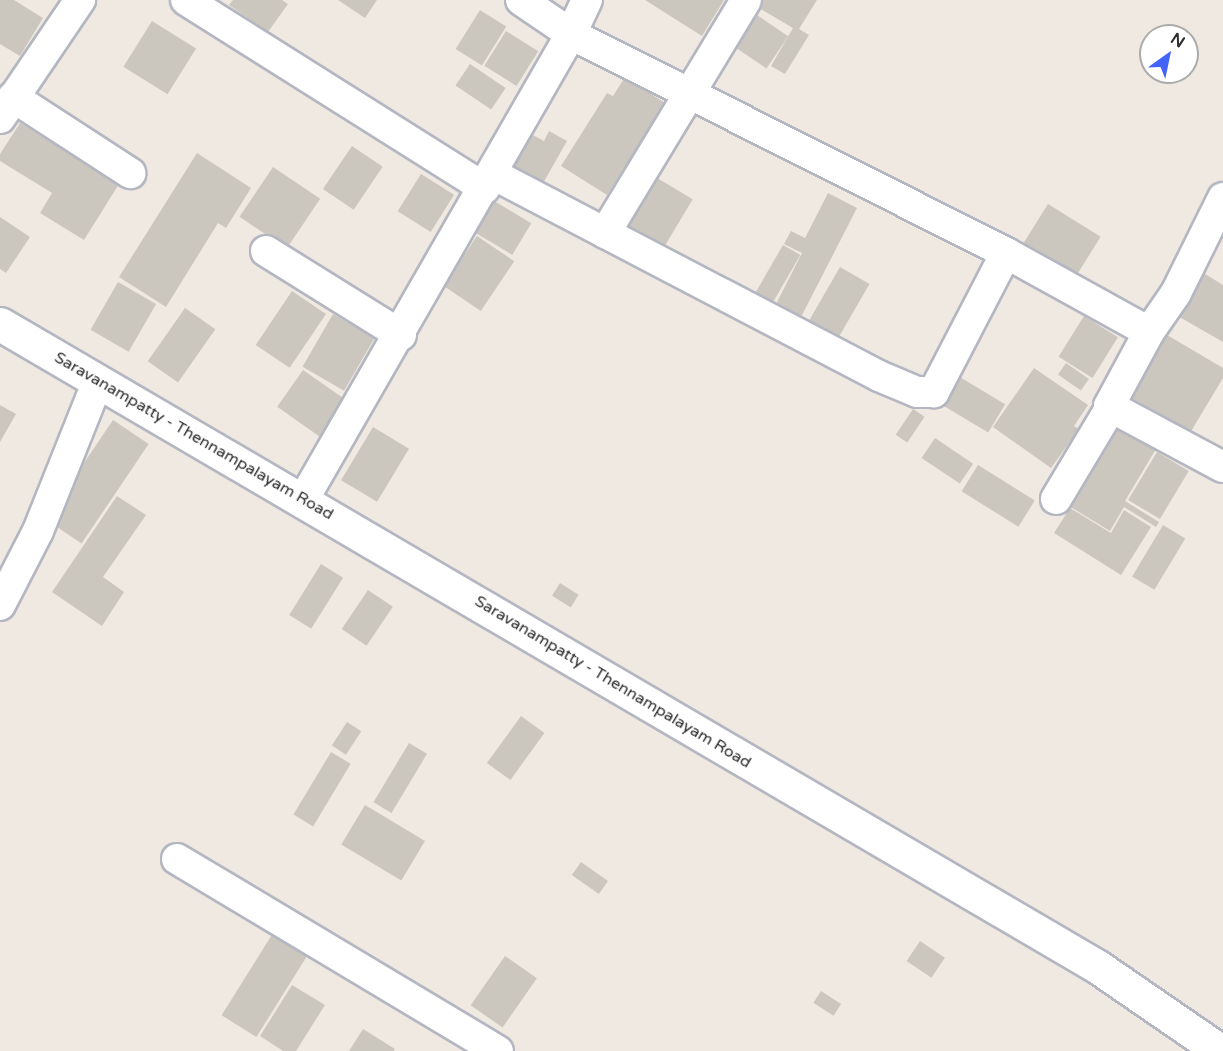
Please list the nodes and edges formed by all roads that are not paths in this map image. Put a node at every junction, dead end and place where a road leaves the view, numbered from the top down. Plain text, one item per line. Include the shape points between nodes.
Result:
1 (80, 0) edge
2 (186, 0) edge
3 (521, 0) edge
4 (587, 0) edge
5 (746, 0) edge
6 (571, 34) junction
7 (689, 96) junction
8 (7, 107) edge
9 (130, 173) dead end
10 (489, 181) junction
11 (1223, 198) edge
12 (605, 233) junction
13 (266, 251) dead end
14 (1006, 253) junction
15 (0, 324) edge
16 (1149, 332) junction
17 (400, 335) junction
18 (98, 381) junction
19 (1111, 407) junction
20 (1223, 467) edge
21 (1056, 499) dead end
22 (303, 500) junction
23 (0, 605) edge
24 (177, 859) dead end
25 (498, 1051) edge
26 (1220, 1051) edge

1 - 8 street
2 - 10 street
3 - 6 street
4 - 6 street
5 - 7 street
6 - 7 street
6 - 10 street
7 - 12 street
7 - 14 street
8 - 9 street
10 - 12 street
10 - 17 street
11 - 16 street via 1176,293
12 - 14 street via 917,392 934,392
13 - 17 street
14 - 16 street
15 - 18 main road, Saravanampatty - Thennampalayam Road
16 - 19 street
17 - 22 street
18 - 22 main road, Saravanampatty - Thennampalayam Road
18 - 23 street via 38,531
19 - 20 street
19 - 21 street
22 - 26 main road, Saravanampatty - Thennampalayam Road via 1098,968
24 - 25 street

